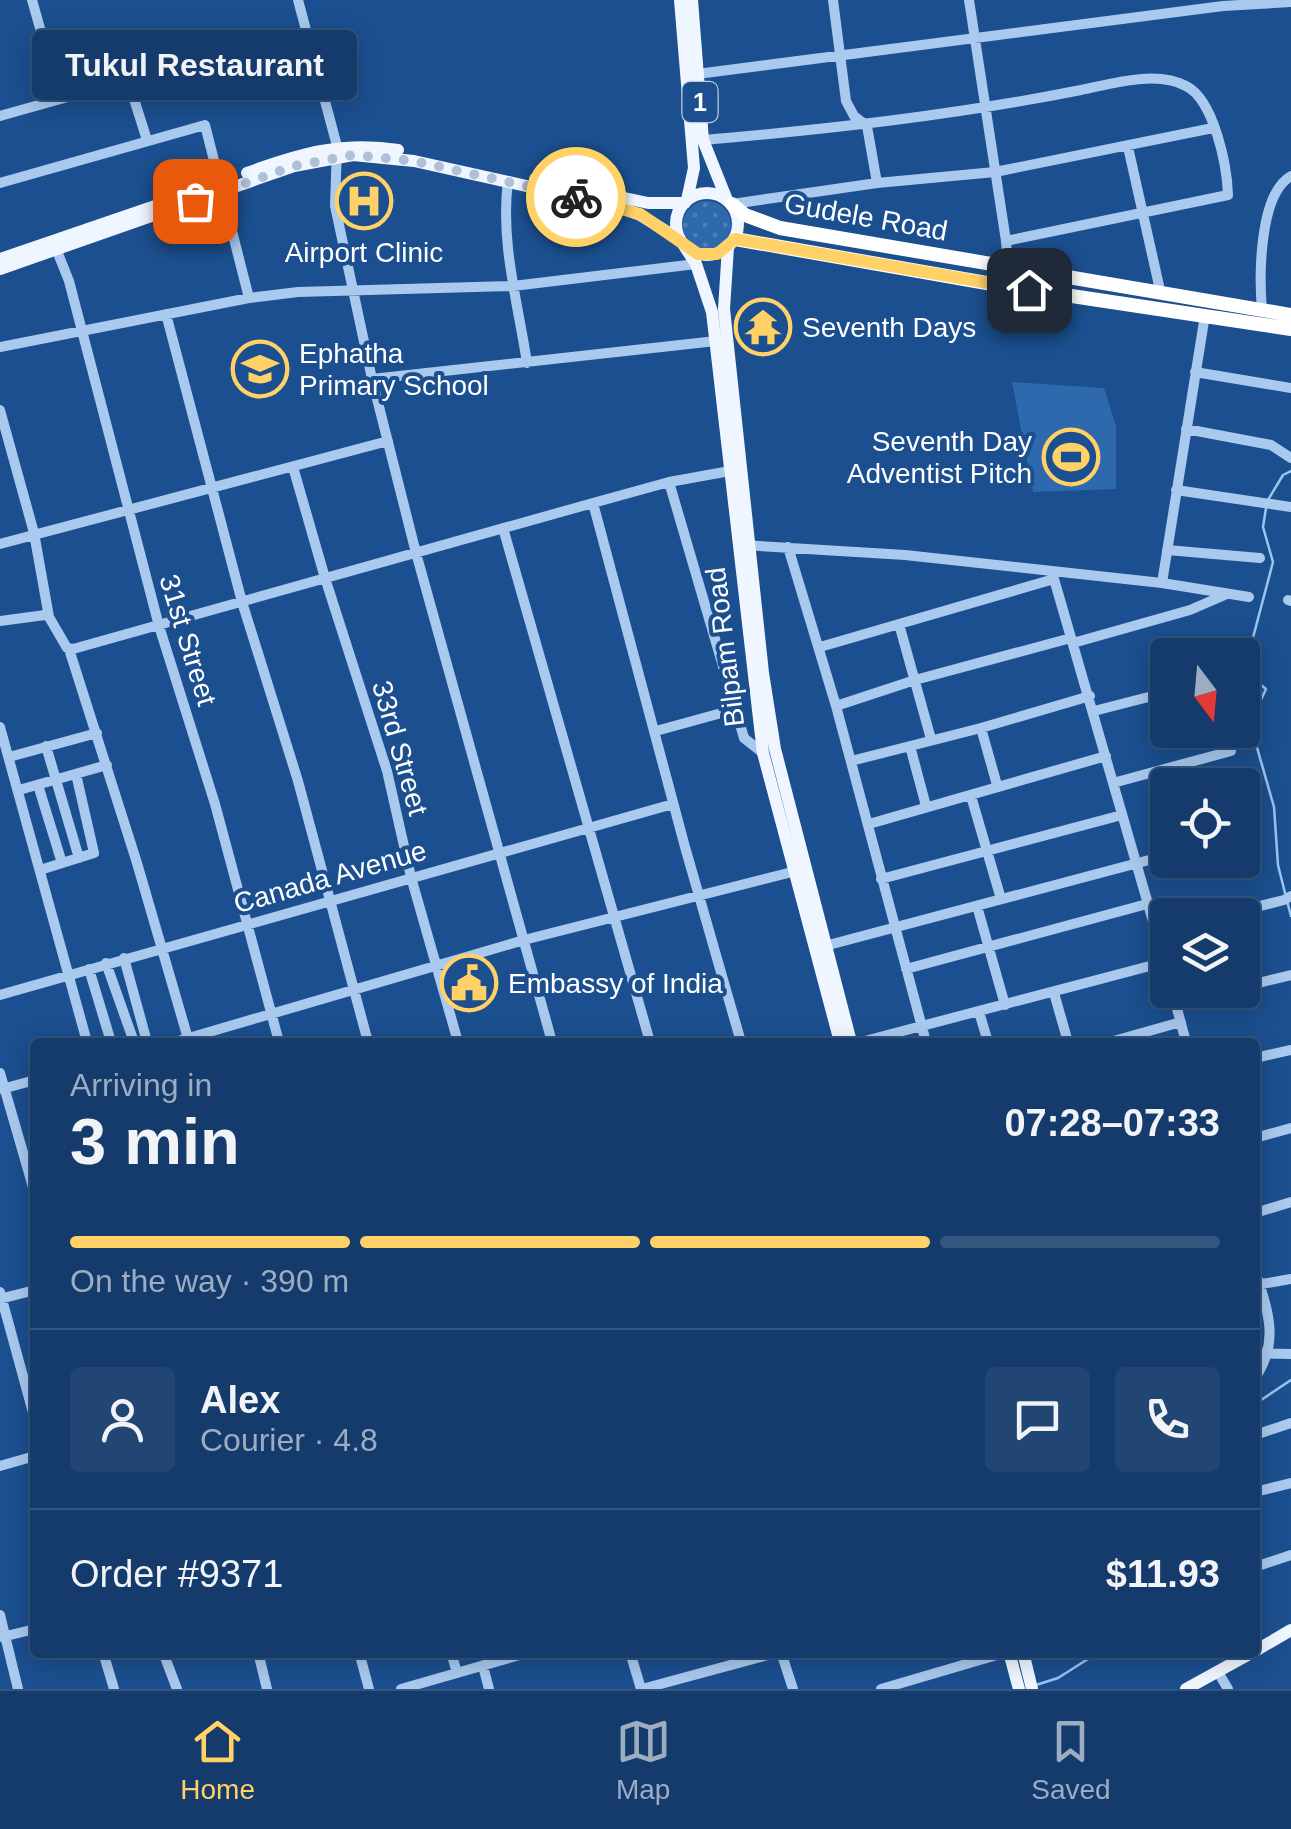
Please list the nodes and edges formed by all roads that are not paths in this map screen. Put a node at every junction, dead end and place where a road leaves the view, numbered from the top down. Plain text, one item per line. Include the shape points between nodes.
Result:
1 (32, 0) edge
2 (298, 0) edge
3 (680, 0) edge
4 (694, 0) edge
5 (832, 0) edge
6 (969, 0) edge
7 (1291, 2) edge
8 (975, 39) junction
9 (840, 54) junction
10 (697, 74) junction
11 (60, 99) junction
12 (984, 110) junction
13 (0, 116) edge
14 (867, 126) junction
15 (1213, 128) junction
16 (147, 140) junction
17 (704, 140) junction
18 (1128, 147) junction
19 (338, 151) junction
20 (996, 172) junction
21 (1291, 176) edge
22 (508, 182) junction
23 (0, 183) edge
24 (877, 183) junction
25 (221, 187) junction
26 (686, 201) junction
27 (729, 202) junction
28 (1140, 214) junction
29 (1006, 241) junction
30 (681, 242) junction
31 (732, 243) junction
32 (57, 250) junction
33 (0, 259) edge
34 (696, 264) junction
35 (0, 268) edge
36 (1008, 268) junction
37 (998, 285) junction
38 (512, 286) junction
39 (350, 289) junction
40 (1160, 290) junction
41 (249, 298) junction
42 (1262, 310) junction
43 (166, 314) junction
44 (1291, 314) edge
45 (1205, 315) junction
46 (1291, 329) edge
47 (82, 332) junction
48 (716, 341) junction
49 (0, 347) edge
50 (527, 363) junction
51 (1195, 372) junction
52 (372, 378) junction
53 (1291, 388) edge
54 (0, 410) edge
55 (1186, 430) junction
56 (388, 442) junction
57 (1291, 458) edge
58 (293, 467) junction
59 (730, 471) junction
60 (669, 482) junction
61 (211, 487) junction
62 (1176, 490) junction
63 (592, 503) junction
64 (1291, 507) edge
65 (128, 511) junction
66 (503, 528) junction
67 (34, 533) junction
68 (0, 544) edge
69 (744, 545) junction
70 (788, 547) junction
71 (1167, 550) junction
72 (416, 553) junction
73 (1260, 558) dead end
74 (1053, 575) junction
75 (324, 578) junction
76 (1162, 583) junction
77 (1228, 594) junction
78 (1249, 597) dead end
79 (242, 602) junction
80 (49, 617) junction
81 (0, 622) edge
82 (900, 624) junction
83 (159, 626) junction
84 (1072, 640) junction
85 (820, 647) junction
86 (69, 649) junction
87 (914, 680) junction
88 (1090, 696) junction
89 (1150, 697) edge
90 (836, 706) junction
91 (736, 709) junction
92 (1094, 712) junction
93 (0, 727) edge
94 (981, 728) junction
95 (656, 731) junction
96 (97, 732) junction
97 (931, 738) junction
98 (46, 746) junction
99 (910, 746) junction
100 (1232, 750) dead end
101 (764, 752) junction
102 (1106, 756) junction
103 (9, 757) junction
104 (851, 761) junction
105 (107, 765) junction
106 (76, 774) junction
107 (57, 780) junction
108 (1113, 782) junction
109 (38, 785) junction
110 (998, 785) junction
111 (19, 790) junction
112 (972, 796) junction
113 (673, 804) junction
114 (926, 806) junction
115 (1122, 816) junction
116 (869, 824) junction
117 (590, 828) junction
118 (987, 850) junction
119 (498, 852) junction
120 (79, 858) junction
121 (1150, 859) edge
122 (62, 863) junction
123 (1136, 863) junction
124 (40, 870) junction
125 (796, 870) junction
126 (412, 877) junction
127 (881, 878) junction
128 (700, 896) junction
129 (1288, 898) edge
130 (1000, 899) junction
131 (330, 900) junction
132 (1147, 904) junction
133 (1260, 905) edge
134 (977, 906) junction
135 (1150, 910) edge
136 (614, 916) junction
137 (246, 924) junction
138 (894, 928) junction
139 (524, 940) junction
140 (162, 948) junction
141 (820, 948) junction
142 (988, 948) junction
143 (124, 958) junction
144 (106, 963) junction
145 (437, 966) junction
146 (89, 969) junction
147 (906, 969) junction
148 (1150, 971) edge
149 (68, 976) junction
150 (1291, 976) edge
151 (1260, 983) edge
152 (354, 990) junction
153 (1054, 993) junction
154 (0, 995) edge
155 (1005, 1005) junction
156 (1177, 1008) edge
157 (980, 1012) junction
158 (272, 1016) junction
159 (1180, 1022) junction
160 (922, 1027) junction
161 (86, 1038) edge
162 (110, 1038) edge
163 (133, 1038) edge
164 (147, 1038) edge
165 (188, 1038) edge
166 (199, 1038) edge
167 (277, 1038) edge
168 (367, 1038) edge
169 (457, 1038) edge
170 (551, 1038) edge
171 (649, 1038) edge
172 (740, 1038) edge
173 (839, 1038) edge
174 (851, 1038) edge
175 (877, 1038) edge
176 (925, 1038) edge
177 (987, 1038) edge
178 (1067, 1038) edge
179 (1124, 1038) edge
180 (1185, 1038) edge
181 (1291, 1050) edge
182 (1260, 1057) edge
183 (0, 1073) edge
184 (30, 1081) edge
185 (3, 1089) edge
186 (1291, 1128) edge
187 (1260, 1137) edge
188 (30, 1178) edge
189 (1291, 1202) edge
190 (1260, 1211) edge
191 (1291, 1278) edge
192 (1260, 1284) edge
193 (30, 1291) edge
194 (1, 1297) edge
195 (1260, 1297) edge
196 (1260, 1354) edge
197 (1291, 1354) edge
198 (1269, 1355) junction
199 (1260, 1370) edge
200 (30, 1402) edge
201 (1291, 1423) edge
202 (1260, 1433) edge
203 (30, 1457) edge
204 (0, 1466) edge
205 (1291, 1484) edge
206 (1260, 1491) edge
207 (1291, 1554) edge
208 (1260, 1565) edge
209 (0, 1615) edge
210 (30, 1630) edge
211 (1291, 1630) edge
212 (3, 1636) edge
213 (1260, 1648) edge
214 (104, 1658) edge
215 (165, 1658) edge
216 (259, 1658) edge
217 (361, 1658) edge
218 (453, 1658) edge
219 (510, 1658) edge
220 (632, 1658) edge
221 (758, 1658) edge
222 (782, 1658) edge
223 (994, 1658) edge
224 (1013, 1658) edge
225 (1015, 1658) edge
226 (1243, 1658) edge
227 (483, 1666) junction
228 (1218, 1672) junction
229 (457, 1673) junction
230 (18, 1689) edge
231 (114, 1689) edge
232 (177, 1689) edge
233 (267, 1689) edge
234 (369, 1689) edge
235 (401, 1689) edge
236 (490, 1689) edge
237 (642, 1689) edge
238 (793, 1689) edge
239 (881, 1689) edge
240 (1018, 1689) edge
241 (1032, 1689) edge
242 (1186, 1689) edge
243 (1228, 1689) edge

1 - 11 street
2 - 19 street
3 - 26 main road, 1 via 694,168
4 - 10 main road, 1
5 - 9 street
6 - 8 street
7 - 8 street
8 - 9 street
8 - 12 street
9 - 10 street
9 - 14 street via 846,101
10 - 17 main road, 1
11 - 13 street
11 - 16 street via 128,80
12 - 14 street
12 - 15 street via 1159,80 1197,93
12 - 20 street
14 - 17 street
14 - 24 street
15 - 18 street
15 - 28 street via 1228,195
16 - 23 street
16 - 25 street via 206,125
17 - 27 main road, 1
18 - 20 street
18 - 28 street
19 - 22 main road
19 - 25 main road
19 - 26 main road via 416,152 648,203
19 - 39 street via 335,206
20 - 24 street
20 - 29 street
21 - 42 street via 1272,197
22 - 30 main road via 640,214
22 - 38 street
24 - 27 street
25 - 32 main road
25 - 33 main road
25 - 41 street
26 - 27 main road via 707,193
26 - 30 main road, 1 via 677,216
27 - 31 main road, 1 via 738,220
27 - 36 highway, Gudele Road via 780,228
28 - 29 street
28 - 40 street
29 - 36 street
30 - 31 main road via 704,255
30 - 34 main road, Bilpam Road
31 - 37 highway, Gudele Road
31 - 69 main road, Bilpam Road via 724,308
32 - 35 main road
32 - 47 street, 31st Street
34 - 38 street
34 - 48 main road, Bilpam Road
36 - 37 street
36 - 40 highway, Gudele Road
37 - 45 highway, Gudele Road
38 - 39 street
38 - 50 street
39 - 41 street
39 - 52 street
40 - 42 highway, Gudele Road
41 - 43 street
42 - 44 highway, Gudele Road
43 - 47 street
43 - 61 street
45 - 46 highway, Gudele Road
45 - 51 street
47 - 49 street
47 - 65 street, 31st Street
48 - 50 street
48 - 59 main road, Bilpam Road
50 - 52 street
51 - 53 street
51 - 55 street
52 - 56 street
54 - 67 street
55 - 57 street via 1271,445
55 - 62 street
56 - 58 street
56 - 72 street
58 - 61 street
58 - 75 street, 33rd Street
59 - 60 street
59 - 69 main road, Bilpam Road
60 - 63 street
60 - 91 street
61 - 65 street
61 - 79 street
62 - 64 street
62 - 71 street
63 - 66 street
63 - 95 street
65 - 67 street
65 - 83 street, 31st Street
66 - 72 street
66 - 117 street
67 - 68 street
67 - 80 street
69 - 70 street
69 - 101 main road, Bilpam Road
69 - 141 main road, Bilpam Road via 775,749
70 - 74 street
70 - 85 street
71 - 73 street
71 - 76 street
72 - 75 street
72 - 119 street
74 - 76 street
74 - 82 street
74 - 84 street
75 - 79 street
75 - 126 street, 33rd Street via 387,771
76 - 77 street
77 - 78 street
77 - 84 street
79 - 83 street
79 - 131 street
80 - 81 street
80 - 86 street
82 - 85 street
82 - 87 street
83 - 86 street
83 - 137 street, 31st Street
84 - 87 street
84 - 88 street
85 - 90 street
86 - 96 street
87 - 90 street
87 - 97 street
88 - 92 street
88 - 94 street
89 - 92 street
90 - 104 street
91 - 95 street
91 - 101 street via 744,738
92 - 102 street
93 - 103 street
94 - 97 street
94 - 110 street
95 - 113 street
96 - 98 street
96 - 105 street
97 - 99 street
98 - 103 street
98 - 107 street
99 - 104 street
99 - 114 street
100 - 108 street
101 - 125 main road, Bilpam Road
102 - 108 street
102 - 110 street
103 - 111 street
104 - 116 street
105 - 106 street
105 - 140 street
106 - 107 street
106 - 120 street via 94,849
107 - 109 street
107 - 120 street
108 - 115 street
109 - 111 street
109 - 122 street
110 - 112 street
111 - 124 street
112 - 114 street
112 - 118 street
113 - 117 street, Canada Avenue
113 - 128 street
114 - 116 street
115 - 118 street
115 - 123 street
116 - 127 street
117 - 119 street, Canada Avenue
117 - 136 street
118 - 127 street
118 - 130 street
119 - 126 street, Canada Avenue
119 - 139 street
120 - 122 street
121 - 123 street
122 - 124 street
123 - 130 street
123 - 132 street
124 - 149 street
125 - 128 street
125 - 141 main road, Bilpam Road
126 - 131 street, Canada Avenue
126 - 145 street, 33rd Street
127 - 138 street
128 - 136 street
128 - 172 street
129 - 133 street
130 - 134 street
131 - 137 street, Canada Avenue
131 - 152 street
132 - 135 street
132 - 142 street
134 - 138 street
134 - 142 street
136 - 139 street
136 - 171 street
137 - 140 street, Canada Avenue
137 - 158 street, 31st Street
138 - 141 street
138 - 147 street
139 - 145 street
139 - 170 street
140 - 143 street, Canada Avenue
140 - 165 street
141 - 173 main road, Bilpam Road
141 - 174 main road, Bilpam Road
142 - 147 street
142 - 155 street
143 - 144 street, Canada Avenue
143 - 164 street
144 - 146 street, Canada Avenue
144 - 163 street
145 - 152 street
145 - 169 street, 33rd Street
146 - 149 street, Canada Avenue
146 - 162 street
147 - 160 street
148 - 153 street
149 - 154 street, Canada Avenue
149 - 161 street
150 - 151 street
152 - 158 street
152 - 168 street
153 - 155 street
153 - 178 street
155 - 157 street
156 - 159 street
157 - 160 street
157 - 177 street
158 - 166 street
158 - 167 street, 31st Street
159 - 179 street
159 - 180 street
160 - 175 street
160 - 176 street
181 - 182 street
183 - 185 street
184 - 185 street
185 - 188 street
186 - 187 street
189 - 190 street
191 - 192 street
193 - 194 street
194 - 200 street
195 - 198 street
196 - 198 street
197 - 198 street
198 - 199 street
201 - 202 street
203 - 204 street
205 - 206 street
207 - 208 street
209 - 212 street
210 - 212 street
211 - 213 main road
212 - 230 street
214 - 231 street
215 - 232 street
216 - 233 street
217 - 234 street
218 - 229 street
219 - 227 street
220 - 237 street
221 - 237 street
222 - 238 street
223 - 239 street
224 - 240 main road
225 - 241 main road
226 - 228 main road
227 - 229 street
227 - 236 street
228 - 242 main road
228 - 243 street
229 - 235 street

